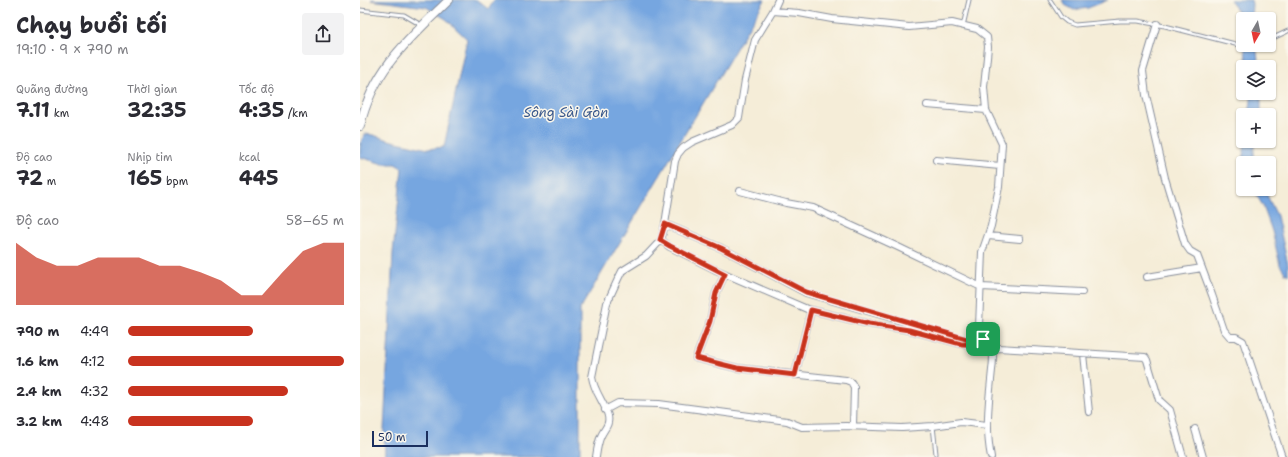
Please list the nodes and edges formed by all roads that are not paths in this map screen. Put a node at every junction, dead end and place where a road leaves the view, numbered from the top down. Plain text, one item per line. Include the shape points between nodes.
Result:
1 (449, 0) edge
2 (778, 0) edge
3 (969, 0) edge
4 (1050, 0) edge
5 (360, 10) edge
6 (773, 12) junction
7 (424, 24) junction
8 (1157, 24) junction
9 (963, 26) junction
10 (1288, 31) edge
11 (1276, 37) edge
12 (1236, 44) edge
13 (927, 105) dead end
14 (986, 110) junction
15 (360, 126) edge
16 (936, 160) dead end
17 (1000, 166) junction
18 (740, 191) dead end
19 (665, 224) junction
20 (988, 236) junction
21 (1020, 239) dead end
22 (660, 240) junction
23 (1202, 268) junction
24 (725, 274) junction
25 (1147, 277) dead end
26 (981, 288) junction
27 (1082, 292) dead end
28 (811, 310) junction
29 (983, 339) junction
30 (988, 345) junction
31 (993, 352) junction
32 (1083, 354) junction
33 (795, 375) junction
34 (605, 410) junction
35 (1090, 412) dead end
36 (987, 425) junction
37 (853, 426) junction
38 (933, 426) junction
39 (1196, 429) dead end
40 (936, 454) dead end
41 (596, 457) edge
42 (991, 457) edge
43 (1183, 457) edge
44 (1204, 457) edge
45 (1282, 457) edge

1 - 7 street
2 - 6 street
3 - 9 lane
4 - 8 lane via 1061,17 1075,25 1120,21
5 - 7 lane via 404,15
6 - 9 street via 909,27 952,23
6 - 19 street via 755,40 739,118 732,125 692,142 678,154
7 - 15 street via 388,63 363,112
8 - 12 lane
8 - 23 street via 1143,72 1146,95 1165,178 1185,244 1197,255
9 - 14 street via 976,29 987,37 984,86
10 - 11 lane
13 - 14 street
14 - 17 street via 1002,144
16 - 17 street
17 - 20 street via 999,187
18 - 26 street via 813,208
19 - 22 street
19 - 29 street via 721,248 806,292 970,340
20 - 21 street
20 - 26 street via 982,252
22 - 24 street
22 - 34 street via 646,256 622,271 607,303 592,376 593,385
23 - 25 street
23 - 45 street via 1224,330 1230,337 1242,341
24 - 28 street
24 - 33 street via 716,293 710,321 696,358 737,368
26 - 27 street
26 - 29 street via 979,326
28 - 30 street via 869,324 909,330 961,344
28 - 33 street
29 - 30 street
30 - 31 street
31 - 32 street via 998,348
31 - 36 street
32 - 35 street
32 - 43 street via 1145,357 1159,400 1170,410
33 - 37 street via 851,382 854,387
34 - 37 street via 618,403 659,404 787,421 802,427
34 - 41 street via 608,423 601,435
36 - 38 street via 960,422
36 - 42 street
37 - 38 street
38 - 40 lane
39 - 44 street

